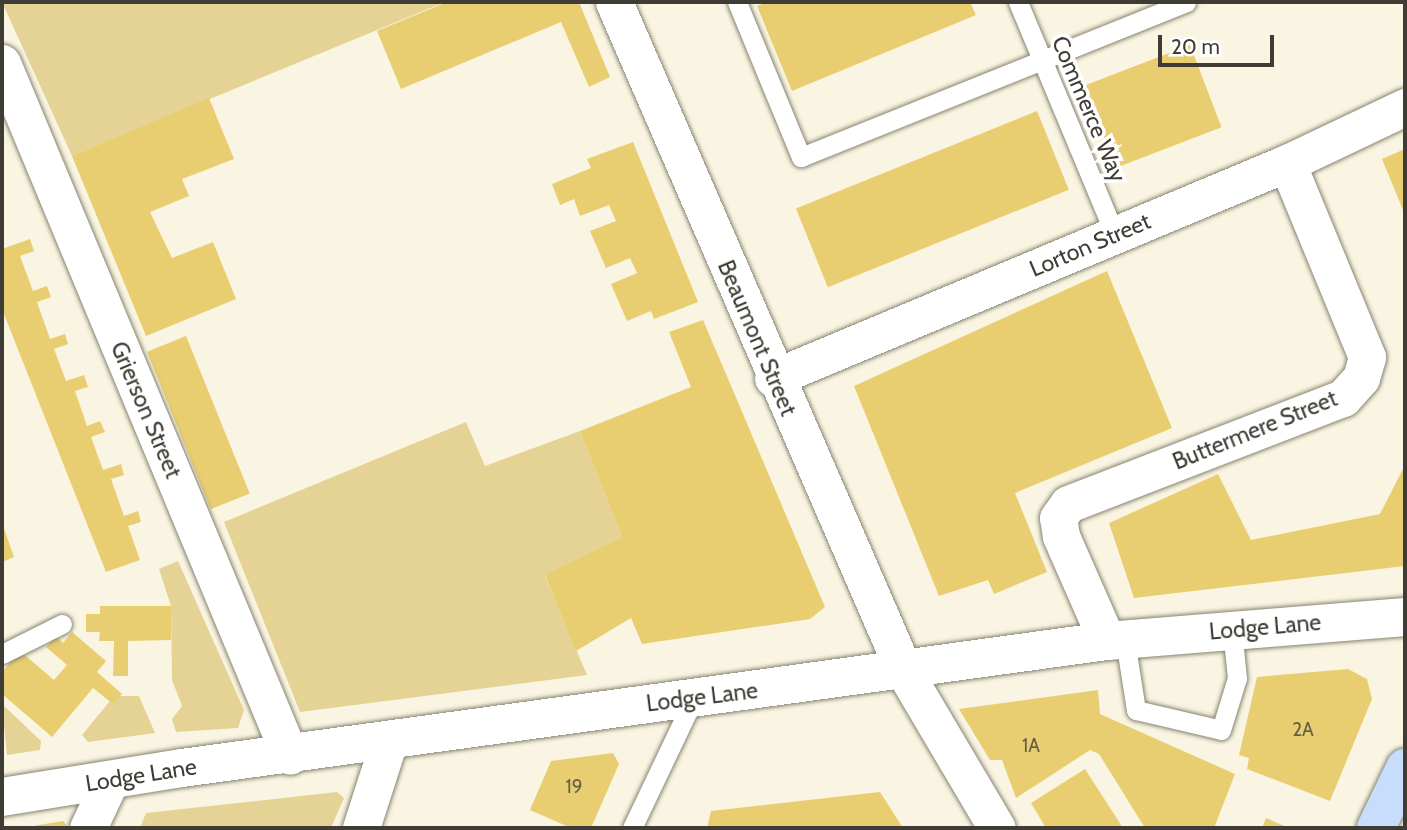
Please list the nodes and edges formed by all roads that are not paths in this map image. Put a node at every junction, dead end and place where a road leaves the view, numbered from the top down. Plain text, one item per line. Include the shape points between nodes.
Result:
1 (614, 2) edge
2 (737, 2) edge
3 (1018, 2) edge
4 (1186, 2) edge
5 (1042, 60) junction
6 (2, 63) edge
7 (1405, 107) edge
8 (1287, 163) junction
9 (1115, 235) junction
10 (773, 378) junction
11 (1405, 617) edge
12 (62, 624) dead end
13 (1232, 630) junction
14 (1116, 640) junction
15 (2, 654) edge
16 (904, 671) junction
17 (694, 698) junction
18 (389, 741) junction
19 (290, 756) junction
20 (1405, 768) edge
21 (111, 779) junction
22 (2, 797) edge
23 (88, 828) edge
24 (361, 828) edge
25 (632, 828) edge
26 (997, 828) edge
27 (1376, 828) edge

1 - 10 street, Beaumont Street
2 - 5 lane via 801,157
3 - 5 lane, Commerce Way
4 - 5 lane
5 - 9 lane, Commerce Way
6 - 19 street, Grierson Street
7 - 8 street, Lorton Street
8 - 9 street, Lorton Street
8 - 14 street, Buttermere Street via 1367,357 1361,378 1343,398 1068,503 1058,518 1062,536
9 - 10 street, Lorton Street
10 - 16 street, Beaumont Street
11 - 13 main road, Lodge Lane
12 - 15 lane
13 - 14 main road, Lodge Lane
13 - 14 lane via 1237,678 1221,730 1136,710
14 - 16 main road, Lodge Lane
16 - 17 main road, Lodge Lane
16 - 26 street, Beaumont Street
17 - 18 main road, Lodge Lane
17 - 25 lane
18 - 19 main road, Lodge Lane
18 - 24 street
19 - 21 main road, Lodge Lane
20 - 27 highway
21 - 22 main road, Lodge Lane
21 - 23 street

